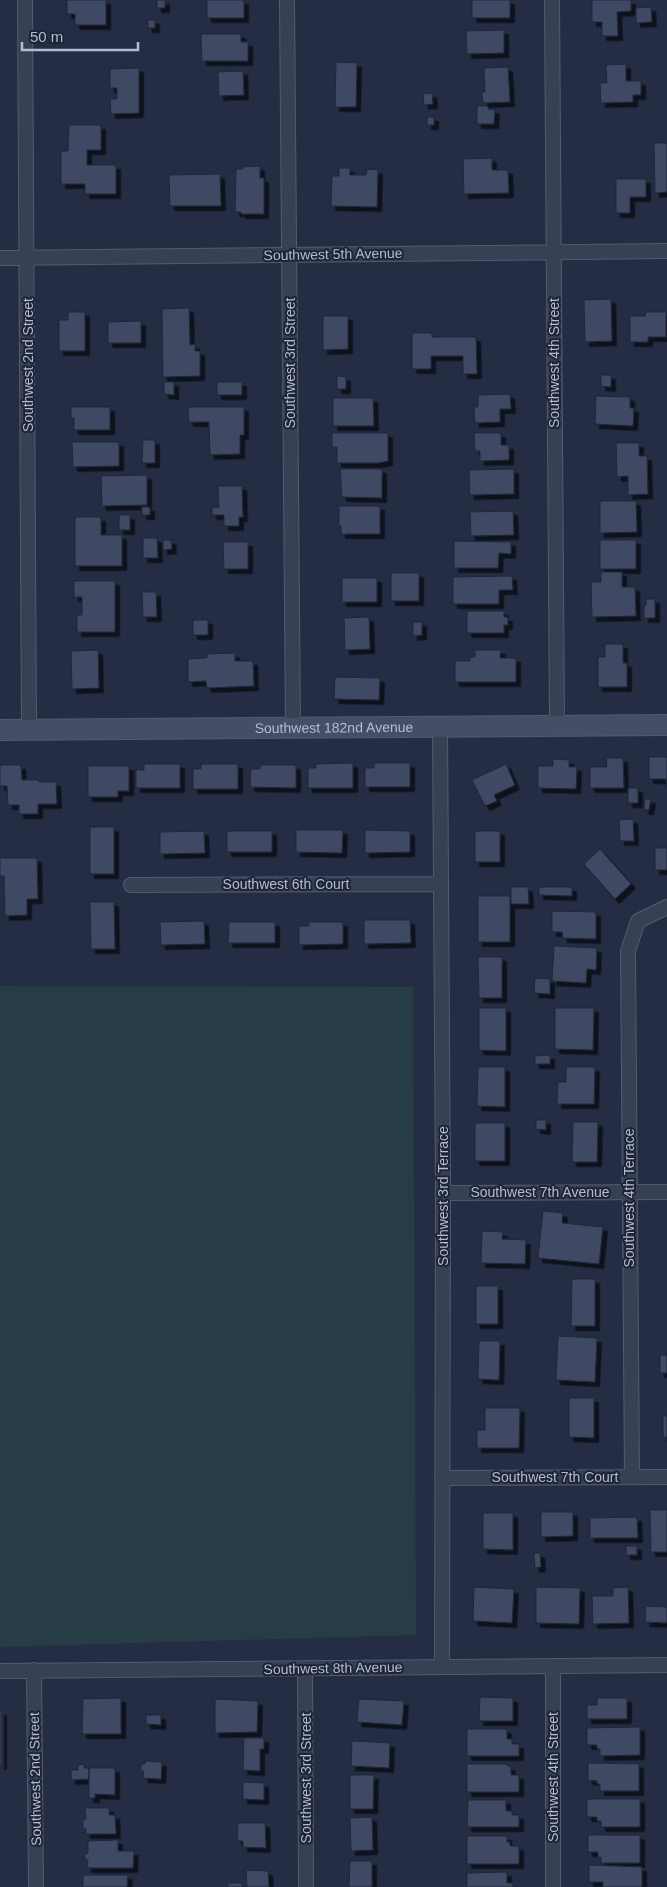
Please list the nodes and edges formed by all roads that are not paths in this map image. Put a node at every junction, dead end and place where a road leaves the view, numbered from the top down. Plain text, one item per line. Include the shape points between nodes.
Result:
1 (25, 0) edge
2 (287, 0) edge
3 (552, 0) edge
4 (667, 251) edge
5 (554, 252) junction
6 (289, 254) junction
7 (0, 258) edge
8 (27, 258) junction
9 (557, 725) junction
10 (667, 725) edge
11 (440, 726) junction
12 (293, 727) junction
13 (0, 730) edge
14 (29, 730) junction
15 (441, 884) junction
16 (131, 886) dead end
17 (667, 907) edge
18 (629, 1192) junction
19 (667, 1192) edge
20 (443, 1193) junction
21 (632, 1477) junction
22 (667, 1477) edge
23 (442, 1478) junction
24 (667, 1665) edge
25 (553, 1666) junction
26 (442, 1667) junction
27 (305, 1668) junction
28 (34, 1670) junction
29 (0, 1671) edge
30 (36, 1887) edge
31 (306, 1887) edge
32 (553, 1887) edge

1 - 8 street, Southwest 2nd Street
2 - 6 street, Southwest 3rd Street
3 - 5 street, Southwest 4th Street
4 - 5 street, Southwest 5th Avenue
5 - 6 street, Southwest 5th Avenue
5 - 9 street, Southwest 4th Street
6 - 8 street, Southwest 5th Avenue
6 - 12 street, Southwest 3rd Street
7 - 8 street, Southwest 5th Avenue
8 - 14 street, Southwest 2nd Street
9 - 10 street, Southwest 182nd Avenue
9 - 11 street, Southwest 182nd Avenue
11 - 12 street, Southwest 182nd Avenue
11 - 15 street, Southwest 3rd Terrace
12 - 14 street, Southwest 182nd Avenue
13 - 14 street, Southwest 182nd Avenue
15 - 16 street, Southwest 6th Court
15 - 20 street, Southwest 3rd Terrace
17 - 18 street, Southwest 4th Terrace via 638,921 628,951
18 - 19 street, Southwest 7th Avenue
18 - 20 street, Southwest 7th Avenue
18 - 21 street, Southwest 4th Terrace
20 - 23 street, Southwest 3rd Terrace
21 - 22 street, Southwest 7th Court
21 - 23 street, Southwest 7th Court
23 - 26 street, Southwest 3rd Terrace
24 - 25 street, Southwest 8th Avenue
25 - 26 street, Southwest 8th Avenue
25 - 32 street, Southwest 4th Street
26 - 27 street, Southwest 8th Avenue
27 - 28 street, Southwest 8th Avenue
27 - 31 street, Southwest 3rd Street
28 - 29 street, Southwest 8th Avenue
28 - 30 street, Southwest 2nd Street

